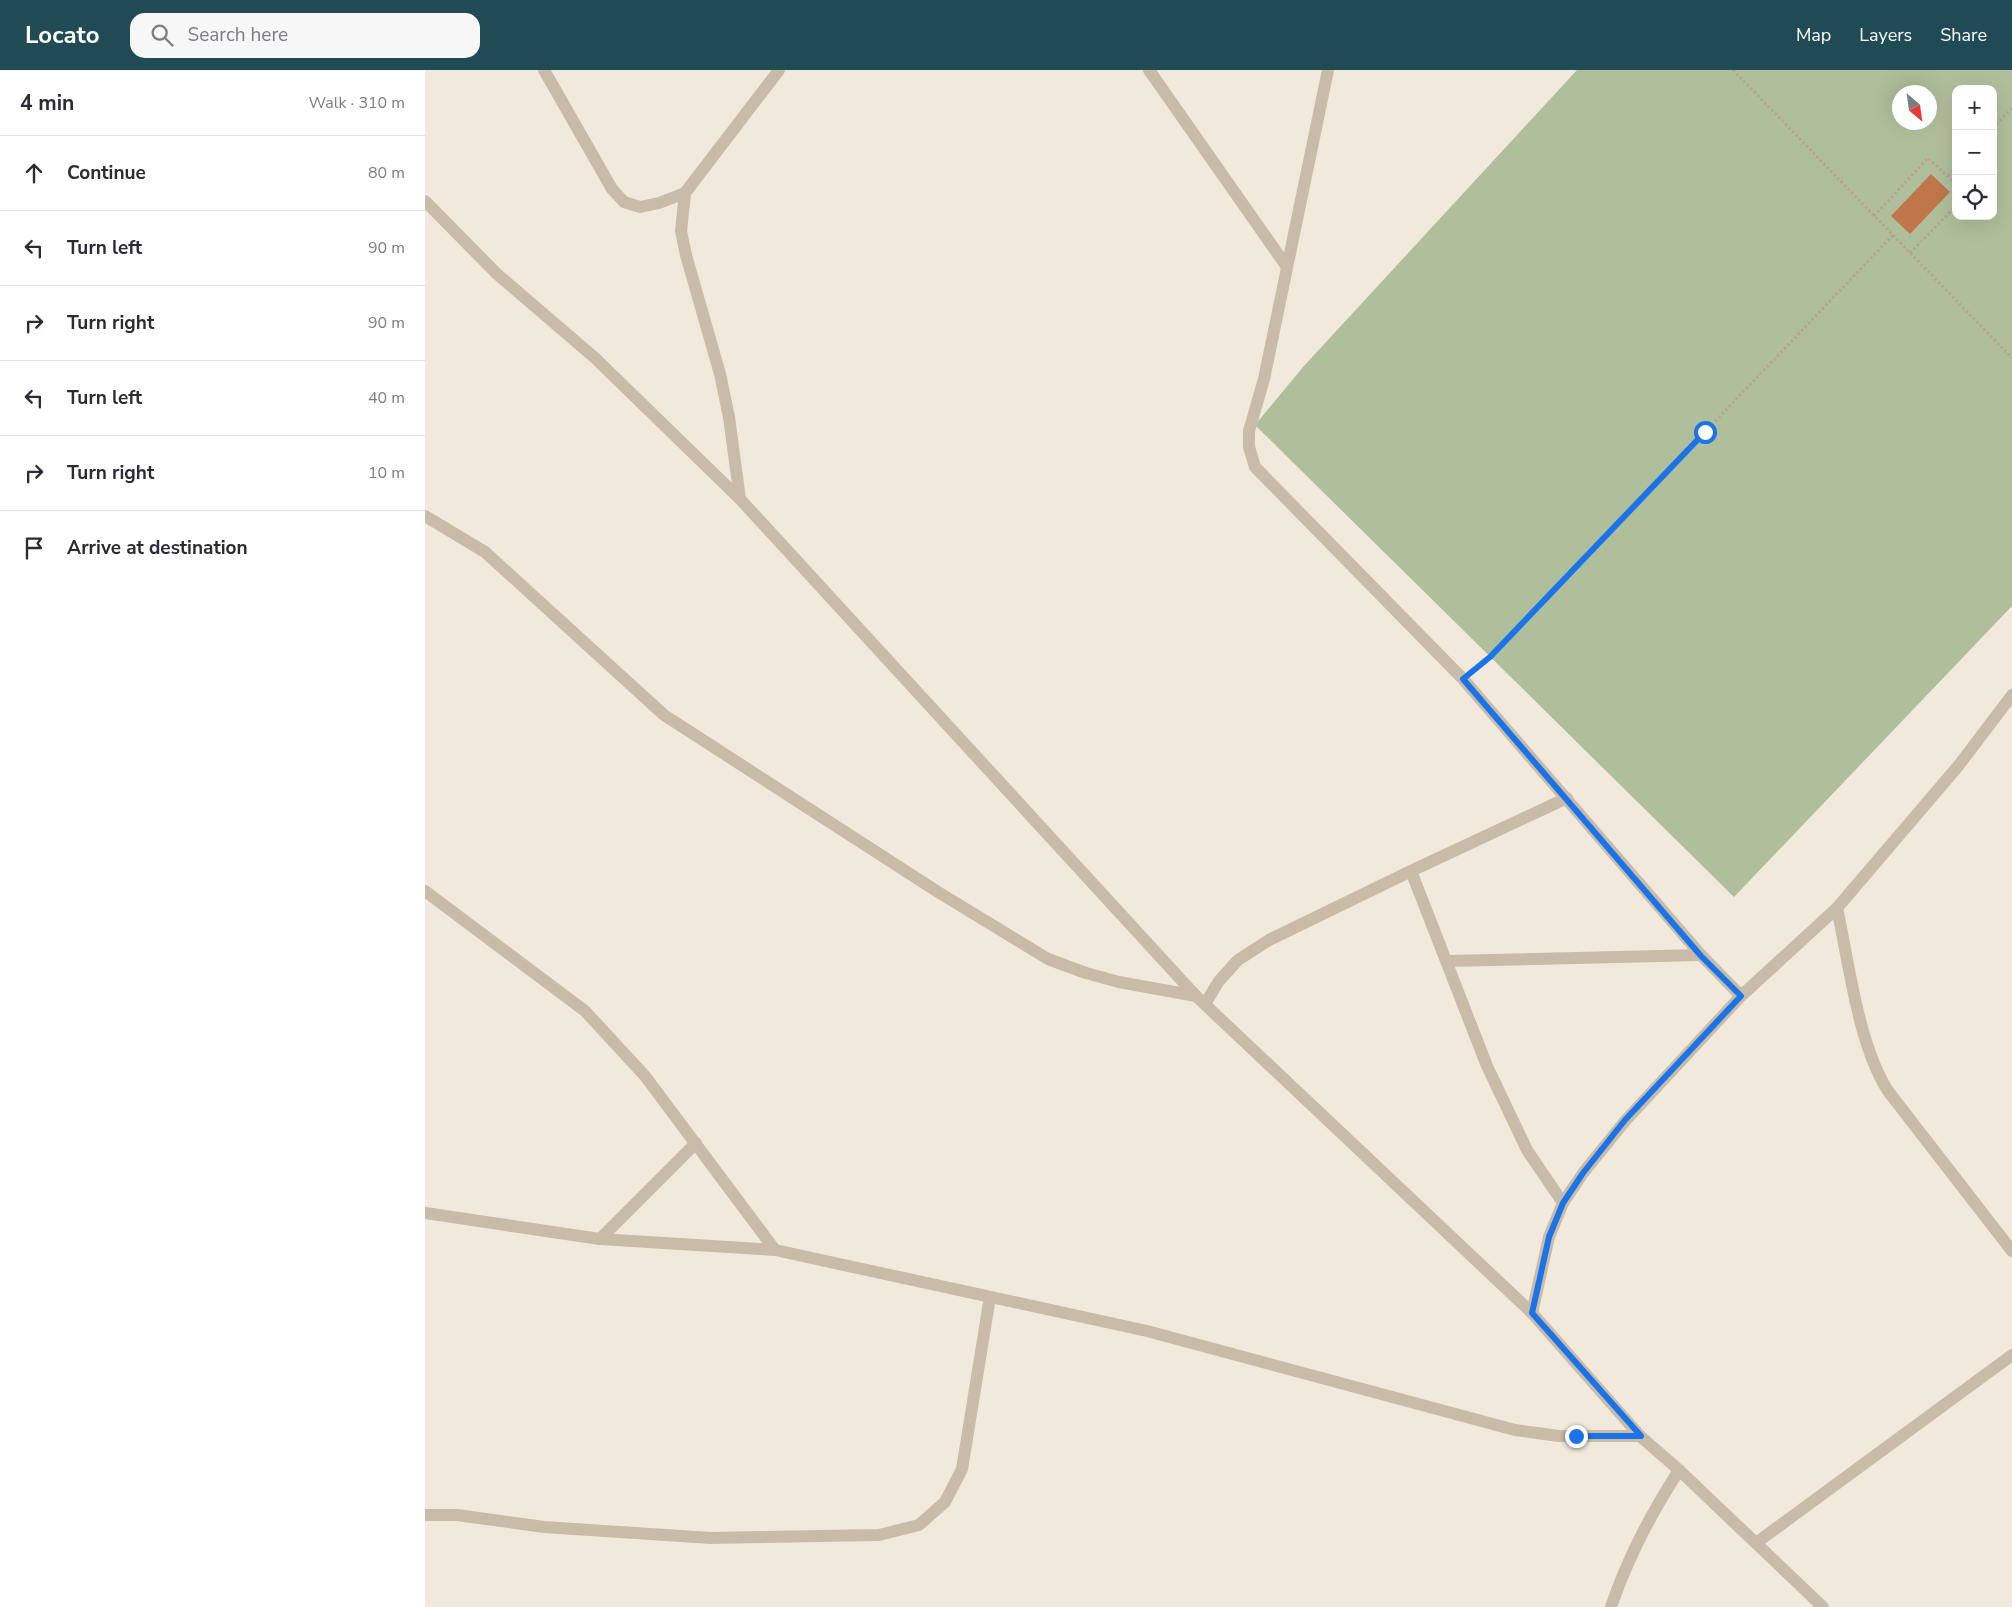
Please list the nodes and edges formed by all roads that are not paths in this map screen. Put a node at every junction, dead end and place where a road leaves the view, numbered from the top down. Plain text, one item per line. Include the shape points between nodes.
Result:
1 (544, 70) edge
2 (779, 70) edge
3 (1149, 70) edge
4 (1327, 70) edge
5 (685, 193) junction
6 (425, 200) edge
7 (1287, 267) junction
8 (739, 498) junction
9 (425, 516) edge
10 (2012, 695) edge
11 (1567, 798) junction
12 (1411, 871) junction
13 (425, 891) edge
14 (1837, 908) junction
15 (1701, 956) junction
16 (1447, 961) junction
17 (1741, 996) junction
18 (1201, 1000) junction
19 (696, 1143) junction
20 (1563, 1203) junction
21 (425, 1213) edge
22 (600, 1239) junction
23 (775, 1250) junction
24 (2012, 1251) edge
25 (990, 1297) junction
26 (1532, 1313) junction
27 (2012, 1355) edge
28 (1641, 1436) junction
29 (1679, 1470) junction
30 (425, 1515) edge
31 (1756, 1543) junction
32 (1611, 1607) edge
33 (1823, 1607) edge

1 - 5 street via 612,190 624,202 640,207
2 - 5 street
3 - 7 street
4 - 7 street
5 - 8 street via 681,231 720,374
6 - 8 street via 497,274 595,358
7 - 11 street via 1264,379 1249,432 1249,447 1255,467 1463,679
8 - 18 street
9 - 18 street via 485,552 664,714 938,892 1047,959 1119,982
10 - 14 street via 1959,765
11 - 12 street
11 - 15 street
12 - 16 street
12 - 18 street via 1269,940 1238,960
13 - 19 street via 585,1011 645,1076
14 - 17 street
14 - 24 street via 1858,1006 1878,1075
15 - 16 street
15 - 17 street
16 - 20 street via 1487,1066 1523,1142
17 - 20 street via 1625,1120
18 - 26 street
19 - 22 street
19 - 23 street
20 - 26 street via 1549,1237
21 - 22 street
22 - 23 street
23 - 25 street
25 - 28 street via 1147,1331 1515,1430 1559,1436
25 - 30 street via 961,1469 945,1502 919,1525 879,1534 711,1538 544,1527 457,1515
26 - 28 street
27 - 31 street
28 - 29 street
29 - 31 street
29 - 32 street via 1651,1515 1625,1568
31 - 33 street

